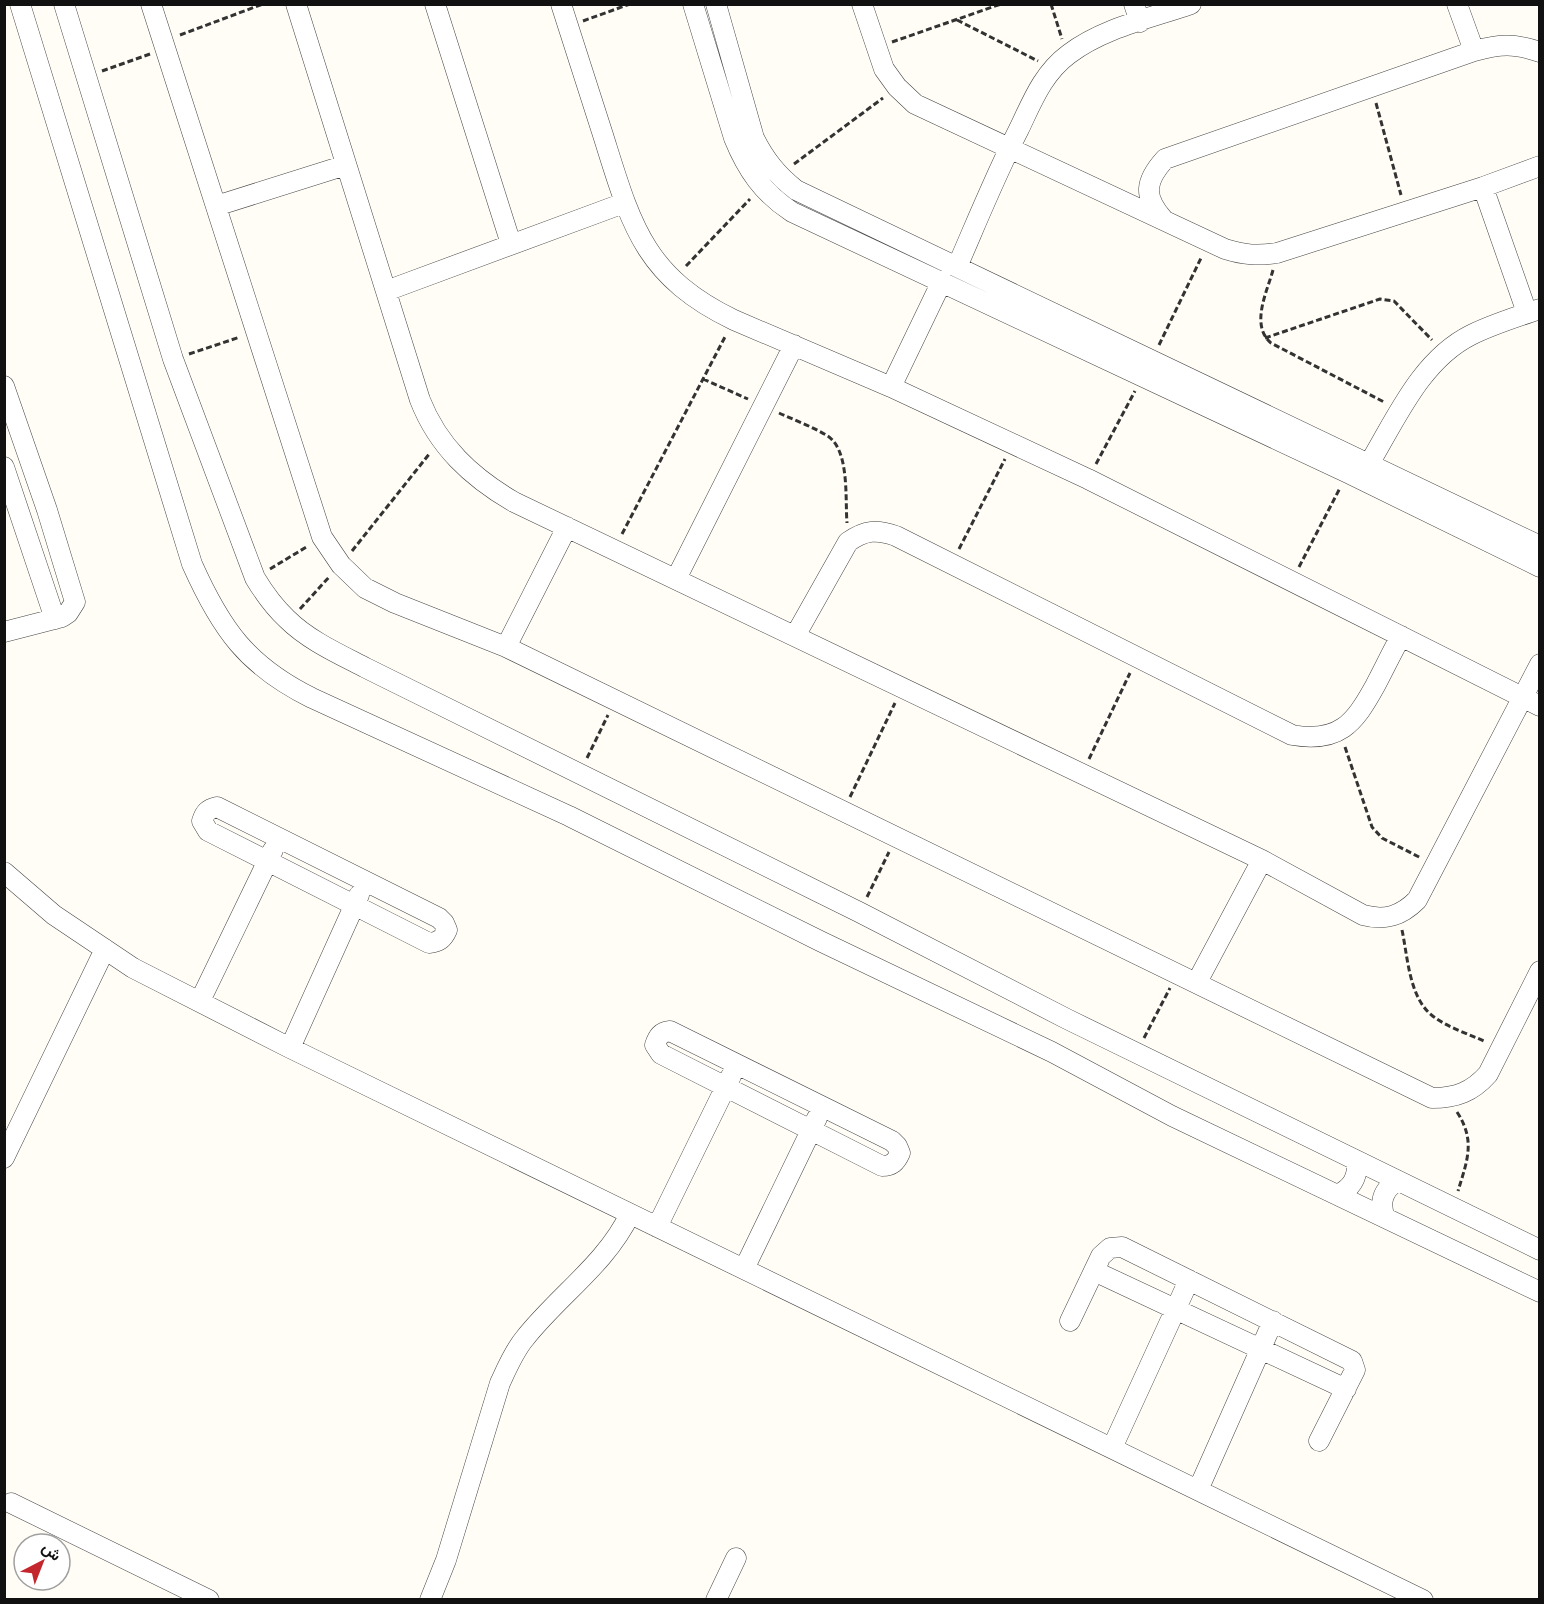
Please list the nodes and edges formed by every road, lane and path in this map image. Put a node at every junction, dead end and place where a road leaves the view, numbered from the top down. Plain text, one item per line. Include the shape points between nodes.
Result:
1 (20, 4) edge
2 (64, 4) edge
3 (152, 4) edge
4 (263, 4) edge
5 (296, 4) edge
6 (435, 4) edge
7 (561, 4) edge
8 (630, 4) edge
9 (693, 4) edge
10 (716, 4) edge
11 (862, 4) edge
12 (1001, 4) edge
13 (1052, 4) edge
14 (1191, 4) edge
15 (1457, 4) edge
16 (1137, 13) edge
17 (957, 20) junction
18 (568, 26) junction
19 (164, 45) junction
20 (876, 48) junction
21 (1474, 51) junction
22 (1539, 52) edge
23 (1060, 62) junction
24 (86, 78) junction
25 (897, 87) junction
26 (1372, 87) junction
27 (1009, 149) junction
28 (346, 165) junction
29 (1539, 166) edge
30 (779, 176) junction
31 (762, 187) junction
32 (1483, 187) junction
33 (624, 203) junction
34 (216, 206) junction
35 (1405, 211) junction
36 (1163, 220) junction
37 (1209, 241) junction
38 (511, 244) junction
39 (1277, 253) junction
40 (957, 267) junction
41 (673, 280) junction
42 (942, 281) junction
43 (386, 291) junction
44 (1018, 307) junction
45 (1533, 311) edge
46 (734, 320) junction
47 (256, 332) junction
48 (1265, 338) junction
49 (794, 345) junction
50 (1444, 353) junction
51 (173, 359) junction
52 (1147, 368) junction
53 (703, 379) junction
54 (4, 386) edge
55 (891, 387) junction
56 (763, 406) junction
57 (1401, 411) junction
58 (10, 420) edge
59 (441, 440) junction
60 (1013, 444) junction
61 (1370, 464) junction
62 (4, 467) edge
63 (1348, 473) junction
64 (1088, 479) junction
65 (47, 510) junction
66 (1464, 519) junction
67 (13, 520) edge
68 (567, 527) junction
69 (322, 537) junction
70 (848, 542) junction
71 (1539, 546) edge
72 (614, 550) junction
73 (951, 564) junction
74 (341, 565) junction
75 (1539, 567) edge
76 (255, 578) junction
77 (676, 579) junction
78 (1292, 581) junction
79 (55, 619) junction
80 (288, 621) junction
81 (4, 632) edge
82 (795, 636) junction
83 (1401, 636) junction
84 (506, 647) junction
85 (1137, 658) junction
86 (1539, 664) edge
87 (902, 687) junction
88 (616, 700) junction
89 (1531, 702) edge
90 (1340, 731) junction
91 (579, 772) junction
92 (1082, 774) junction
93 (844, 811) junction
94 (897, 837) junction
95 (279, 838) junction
96 (1262, 860) junction
97 (268, 861) junction
98 (1435, 866) junction
99 (4, 872) edge
100 (365, 881) junction
101 (354, 905) junction
102 (859, 912) junction
103 (1398, 914) junction
104 (105, 949) junction
105 (1539, 971) edge
106 (1178, 973) junction
107 (1197, 982) junction
108 (200, 1001) junction
109 (290, 1048) junction
110 (1501, 1050) junction
111 (1137, 1053) junction
112 (737, 1064) junction
113 (725, 1087) junction
114 (1448, 1098) junction
115 (823, 1106) junction
116 (811, 1130) junction
117 (4, 1158) edge
118 (1357, 1161) junction
119 (1397, 1181) junction
120 (1337, 1195) junction
121 (1452, 1208) junction
122 (630, 1214) junction
123 (1385, 1218) junction
124 (657, 1227) junction
125 (1539, 1250) edge
126 (744, 1269) junction
127 (1094, 1271) junction
128 (1189, 1280) junction
129 (1539, 1292) edge
130 (1175, 1309) junction
131 (1070, 1321) dead end
132 (1273, 1321) junction
133 (1261, 1348) junction
134 (1347, 1389) junction
135 (1319, 1442) dead end
136 (1112, 1448) junction
137 (1198, 1490) junction
138 (11, 1503) dead end
139 (736, 1558) dead end
140 (209, 1599) edge
141 (430, 1599) edge
142 (716, 1599) edge
143 (1423, 1599) edge

1 - 120 street via 192,564 221,622 261,667 285,685 569,816
2 - 24 street
3 - 19 street
4 - 19 path
5 - 28 street
6 - 38 street
7 - 18 street
8 - 18 path
9 - 31 street via 734,138 746,166
10 - 30 street via 754,138
11 - 20 street
12 - 17 path
13 - 23 path
14 - 16 street
15 - 21 street
16 - 23 street
17 - 20 path
17 - 23 path
18 - 33 street
19 - 24 path
19 - 34 street
20 - 25 street
21 - 22 street via 1507,44
21 - 26 street
23 - 27 street via 1041,84
24 - 51 street
25 - 27 street via 915,104
25 - 30 path
26 - 35 path
26 - 36 street via 1165,159 1153,172 1148,189 1152,207
27 - 36 street
27 - 40 street
28 - 34 street
28 - 43 street
29 - 32 street
30 - 40 street via 796,190
31 - 41 path
31 - 42 street via 792,212
32 - 35 street
32 - 45 street
33 - 38 street
33 - 41 street via 642,242
34 - 47 street
35 - 39 street
36 - 37 street
37 - 39 street via 1242,255
37 - 52 path
38 - 43 street
39 - 48 path via 1260,323
40 - 44 street
41 - 46 street via 712,310
42 - 44 street
42 - 55 street
43 - 59 street via 420,400
44 - 52 street
45 - 50 street via 1469,336
46 - 49 street
46 - 53 path
47 - 51 path
47 - 69 street
48 - 50 path via 1388,299 1400,306
48 - 57 path
49 - 55 street
49 - 56 street
50 - 57 street
51 - 76 street
52 - 61 street
52 - 63 street
52 - 64 path
53 - 56 path
53 - 72 path
54 - 58 street
55 - 60 street
56 - 70 path via 827,435 836,443 843,464
56 - 77 street
57 - 61 street
58 - 65 street
59 - 68 street via 493,489
59 - 74 path
60 - 64 street
60 - 73 path
61 - 66 street
62 - 67 street
63 - 66 street
63 - 78 path
64 - 78 street
65 - 67 street
65 - 79 street via 75,602 68,613
66 - 71 street
66 - 75 street
67 - 79 street
68 - 72 street
68 - 84 street
69 - 74 street
69 - 76 path
70 - 73 street via 865,533 884,531
70 - 82 street
72 - 77 street
73 - 85 street
74 - 80 path
74 - 84 street via 365,588 395,603
76 - 80 street
77 - 82 street
78 - 83 street
79 - 81 street
80 - 91 street via 357,663
82 - 87 street
83 - 89 street
83 - 90 street via 1362,710
84 - 88 street
85 - 90 street via 1292,735 1308,738
85 - 92 path
86 - 89 street
87 - 92 street
87 - 93 path
88 - 91 path
88 - 93 street
89 - 98 street
90 - 98 path via 1377,835
91 - 102 street
92 - 96 street
93 - 94 street
94 - 102 path
94 - 106 street
95 - 97 street
95 - 97 street via 218,807 204,814 202,822 208,831
95 - 100 street
96 - 103 street via 1363,915 1386,918
96 - 107 street
97 - 101 street
97 - 108 street
98 - 103 street via 1417,900
99 - 104 street via 54,915
100 - 101 street
100 - 101 street via 439,918 447,930 437,942 429,943
101 - 109 street
102 - 111 street
103 - 110 path via 1414,987 1426,1009
104 - 108 street via 133,968
104 - 117 street
105 - 110 street
106 - 107 street
106 - 111 path
107 - 114 street via 1432,1098
108 - 109 street
109 - 122 street
110 - 114 street via 1477,1086
111 - 118 street
112 - 113 street
112 - 113 street via 670,1031 657,1037 655,1045 661,1054
112 - 115 street
113 - 116 street
113 - 124 street
114 - 121 path via 1468,1133 1469,1156
115 - 116 street
115 - 116 street via 892,1141 900,1153 890,1166 882,1166
116 - 126 street
118 - 119 street
118 - 120 street via 1358,1170 1351,1186
119 - 121 street
119 - 123 street via 1382,1201
120 - 123 street
121 - 125 street
122 - 124 street
122 - 141 street via 606,1252 524,1339 509,1364 447,1560
123 - 129 street
124 - 126 street
126 - 136 street
127 - 128 street via 1105,1251 1122,1247
127 - 130 street
127 - 131 street
128 - 130 street
128 - 132 street
130 - 133 street
130 - 136 street
132 - 133 street
132 - 134 street via 1352,1361 1354,1370
133 - 134 street
133 - 137 street
134 - 135 street
136 - 137 street
137 - 143 street
138 - 140 street
139 - 142 street

